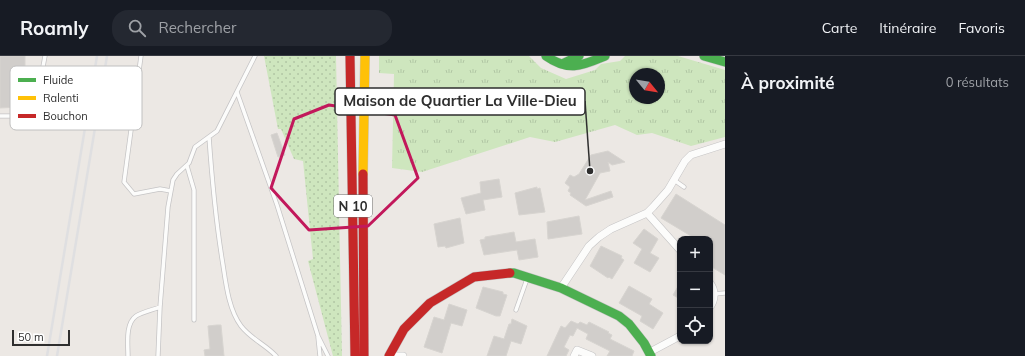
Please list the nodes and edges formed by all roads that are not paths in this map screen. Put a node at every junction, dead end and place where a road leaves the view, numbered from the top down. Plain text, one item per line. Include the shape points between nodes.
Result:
1 (45, 56) edge
2 (141, 56) edge
3 (255, 56) edge
4 (350, 56) edge
5 (365, 56) edge
6 (546, 56) edge
7 (579, 56) edge
8 (605, 56) edge
9 (704, 56) edge
10 (725, 62) edge
11 (561, 65) junction
12 (43, 66) edge
13 (140, 66) edge
14 (237, 92) junction
15 (131, 130) edge
16 (209, 137) junction
17 (725, 144) edge
18 (187, 166) junction
19 (674, 180) junction
20 (684, 187) dead end
21 (171, 191) junction
22 (647, 213) junction
23 (677, 247) edge
24 (528, 278) junction
25 (713, 287) edge
26 (561, 288) junction
27 (725, 293) edge
28 (714, 297) joint
29 (160, 307) junction
30 (516, 310) dead end
31 (194, 320) dead end
32 (318, 336) junction
33 (677, 338) edge
34 (650, 354) edge
35 (128, 356) edge
36 (158, 356) edge
37 (276, 356) edge
38 (320, 356) edge
39 (328, 356) edge
40 (355, 356) edge
41 (364, 356) edge
42 (390, 356) edge
43 (403, 356) edge
44 (574, 356) edge
45 (592, 356) edge

1 - 12 lane
2 - 13 lane
3 - 14 lane
4 - 40 main road, N 10
5 - 41 main road, N 10 via 362,221
6 - 11 main road
7 - 11 main road
8 - 11 main road via 576,68
9 - 10 main road
14 - 16 lane via 217,131
14 - 32 lane via 277,205
15 - 21 lane via 124,182 134,194 160,189
16 - 18 lane via 193,150
16 - 37 lane via 214,212 228,293 241,326
17 - 19 street via 691,155
18 - 21 lane via 175,176
18 - 31 lane via 194,190
19 - 20 lane
19 - 22 street
21 - 29 lane
22 - 23 street
22 - 26 street via 599,237 585,252
24 - 26 main road
24 - 30 lane
24 - 42 main road via 514,273 474,277 430,303 404,329
25 - 28 street
26 - 34 main road via 619,316 629,324
27 - 28 lane
29 - 35 lane via 138,315 132,320
29 - 36 lane
32 - 38 lane
32 - 39 lane
33 - 34 street
42 - 43 street
44 - 45 street via 577,350

